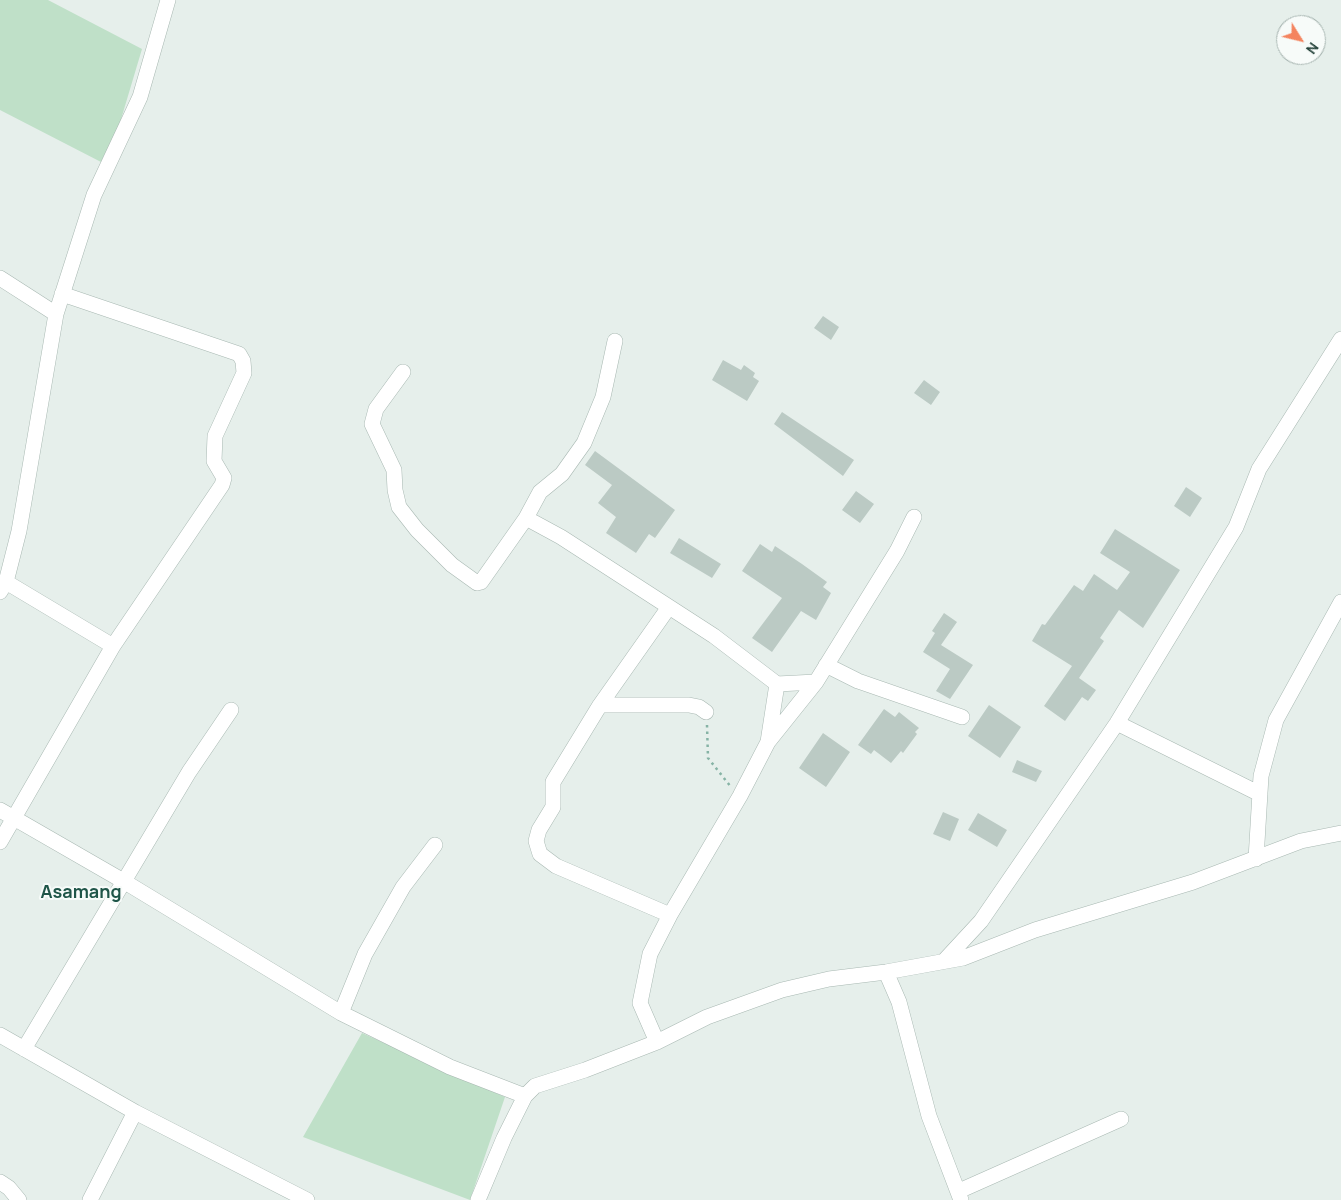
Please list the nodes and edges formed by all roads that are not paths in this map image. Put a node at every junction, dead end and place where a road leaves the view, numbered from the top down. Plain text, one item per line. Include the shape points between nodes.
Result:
1 (168, 0) edge
2 (0, 278) edge
3 (62, 294) junction
4 (56, 314) junction
5 (1341, 339) edge
6 (615, 342) dead end
7 (404, 372) dead end
8 (914, 516) dead end
9 (526, 518) junction
10 (3, 587) edge
11 (1341, 602) edge
12 (669, 607) junction
13 (114, 646) junction
14 (826, 665) junction
15 (816, 682) junction
16 (777, 684) junction
17 (600, 705) junction
18 (231, 710) dead end
19 (706, 712) road end
20 (962, 717) dead end
21 (1117, 723) junction
22 (768, 742) junction
23 (1260, 794) junction
24 (0, 810) edge
25 (14, 818) junction
26 (1341, 833) edge
27 (0, 842) edge
28 (435, 845) dead end
29 (1256, 859) junction
30 (125, 882) junction
31 (670, 916) junction
32 (944, 961) junction
33 (886, 972) junction
34 (341, 1012) junction
35 (0, 1035) edge
36 (658, 1042) junction
37 (24, 1049) junction
38 (525, 1096) junction
39 (135, 1112) junction
40 (1120, 1119) dead end
41 (0, 1182) edge
42 (960, 1196) edge
43 (19, 1200) edge
44 (90, 1200) edge
45 (307, 1200) edge
46 (478, 1200) edge

1 - 3 street via 140,98 94,195
2 - 4 street
3 - 4 street
3 - 13 street via 238,354 243,361 244,373 215,436 214,461 224,478 222,485
4 - 10 street via 19,531
5 - 21 street via 1259,469 1236,526
6 - 9 street via 603,397 584,443 562,474 540,492
7 - 9 street via 376,409 372,424 394,470 394,490 399,507 417,530 452,565 477,583 481,582
8 - 14 street via 897,551
9 - 12 street
10 - 13 street
11 - 23 street via 1276,720 1261,776
12 - 16 street via 714,636
12 - 17 street
13 - 25 street
14 - 15 street
14 - 20 street via 858,681
15 - 16 street
15 - 22 street
16 - 22 street
17 - 19 street via 689,704
17 - 31 street via 552,782 553,807 539,830 537,848 556,866
18 - 30 street via 188,772
21 - 23 street
21 - 32 street via 981,921
22 - 31 street
23 - 29 street
24 - 25 street
25 - 27 street
25 - 30 street
26 - 29 street via 1301,841
28 - 34 street via 403,887 364,954
29 - 32 street via 1035,930 963,958
30 - 34 street
30 - 37 street
31 - 36 street via 650,954 640,993 642,1010
32 - 33 street
33 - 36 street via 782,990 707,1017
33 - 42 street via 899,1002 929,1116
34 - 38 street via 450,1067
35 - 37 street
36 - 38 street via 535,1086
37 - 39 street
38 - 46 street
39 - 44 street
39 - 45 street
40 - 42 street
41 - 43 street

